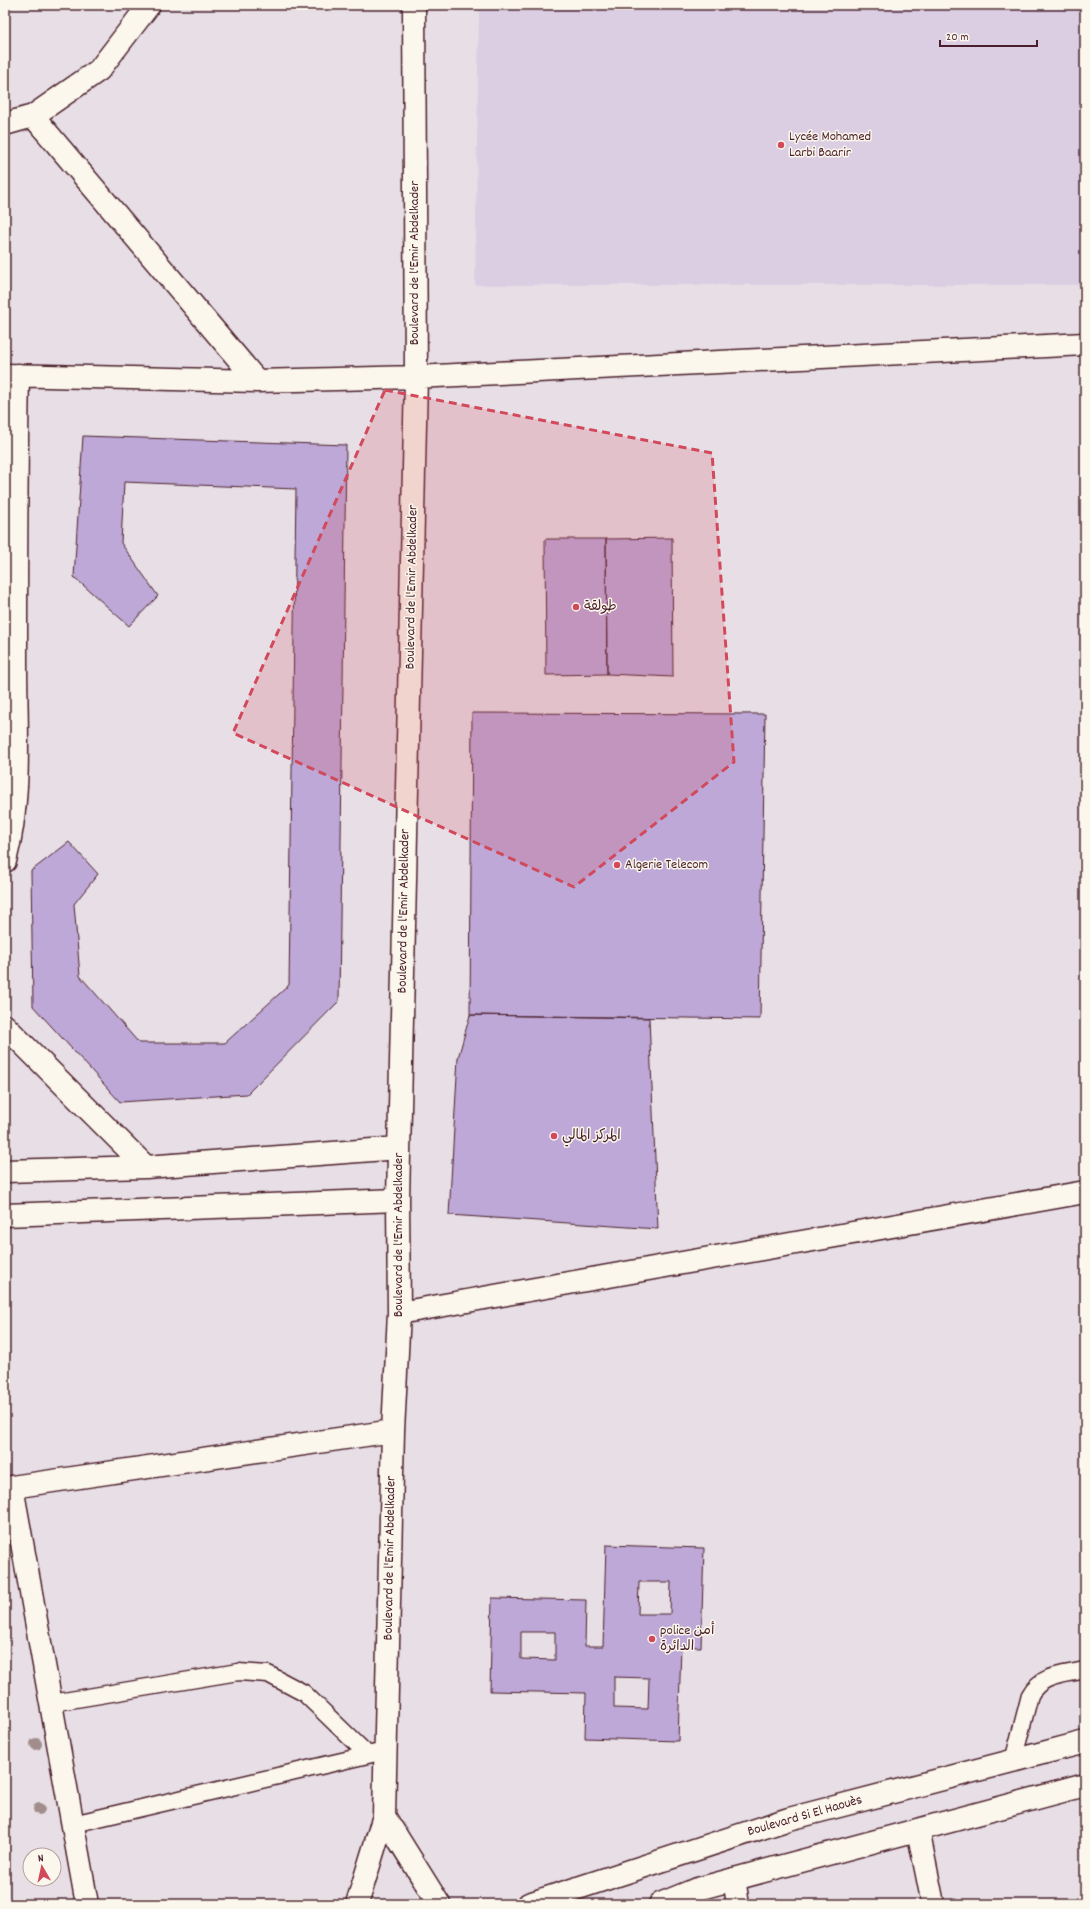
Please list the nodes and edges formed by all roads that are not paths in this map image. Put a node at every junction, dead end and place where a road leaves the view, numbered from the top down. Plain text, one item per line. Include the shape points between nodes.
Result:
1 (149, 5) edge
2 (414, 5) edge
3 (33, 116) junction
4 (5, 124) edge
5 (1085, 344) edge
6 (11, 375) edge
7 (416, 377) junction
8 (257, 381) junction
9 (10, 522) edge
10 (10, 716) edge
11 (5, 861) edge
12 (5, 1026) edge
13 (399, 1148) junction
14 (146, 1167) junction
15 (5, 1170) edge
16 (1085, 1192) edge
17 (398, 1200) junction
18 (5, 1216) edge
19 (399, 1313) junction
20 (393, 1431) junction
21 (8, 1487) edge
22 (1085, 1670) edge
23 (52, 1703) junction
24 (1085, 1742) edge
25 (377, 1753) junction
26 (1012, 1761) junction
27 (1085, 1785) edge
28 (384, 1816) junction
29 (73, 1824) junction
30 (918, 1830) junction
31 (734, 1879) junction
32 (87, 1904) edge
33 (357, 1904) edge
34 (439, 1904) edge
35 (529, 1904) edge
36 (660, 1904) edge
37 (738, 1904) edge
38 (933, 1904) edge

1 - 3 street via 99,70
2 - 7 street, Boulevard de l'Emir Abdelkader
3 - 4 street
3 - 8 street
5 - 7 street
6 - 8 street
6 - 9 street
7 - 8 street
7 - 13 street, Boulevard de l'Emir Abdelkader
9 - 10 street
10 - 11 street via 17,783 12,835
12 - 14 street
13 - 14 street
13 - 17 street, Boulevard de l'Emir Abdelkader
14 - 15 street
16 - 19 street
17 - 18 street
17 - 19 street, Boulevard de l'Emir Abdelkader
19 - 20 street, Boulevard de l'Emir Abdelkader
20 - 21 street
20 - 25 street, Boulevard de l'Emir Abdelkader
21 - 23 street
22 - 26 lane via 1044,1679 1035,1686 1030,1695
23 - 25 lane via 238,1672 268,1674 304,1693
23 - 29 street
24 - 26 street, Boulevard Si El Haouès
25 - 28 street, Boulevard de l'Emir Abdelkader
25 - 29 lane
26 - 35 street, Boulevard Si El Haouès via 789,1819
27 - 30 street
28 - 33 street, Boulevard de l'Emir Abdelkader
28 - 34 street
29 - 32 street
30 - 31 street
30 - 38 street
31 - 36 street via 697,1889
31 - 37 street

